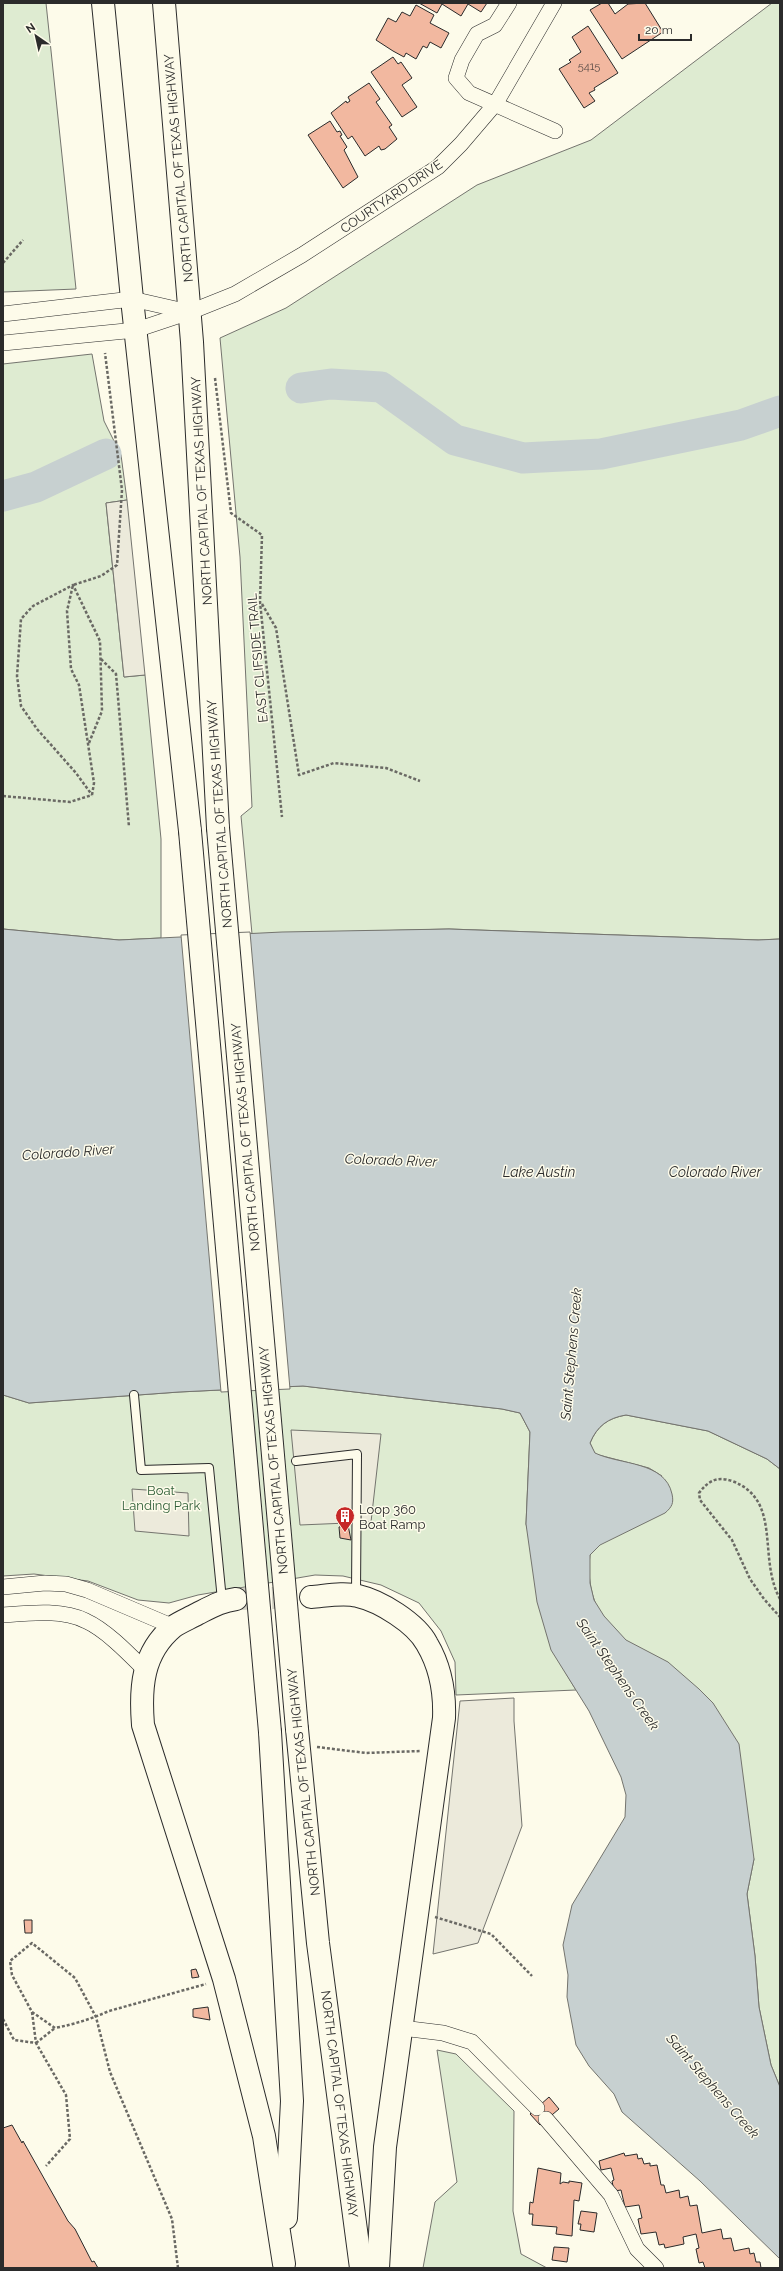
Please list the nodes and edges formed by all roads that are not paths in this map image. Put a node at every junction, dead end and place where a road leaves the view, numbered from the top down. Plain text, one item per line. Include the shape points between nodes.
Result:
1 (103, 3) edge
2 (164, 3) edge
3 (509, 3) edge
4 (554, 3) edge
5 (496, 103) junction
6 (555, 131) dead end
7 (132, 298) junction
8 (190, 312) junction
9 (3, 314) edge
10 (136, 330) junction
11 (3, 343) edge
12 (134, 1395) dead end
13 (296, 1461) dead end
14 (3, 1587) edge
15 (356, 1595) junction
16 (311, 1597) tunnel mouth
17 (229, 1600) joint
18 (3, 1615) edge
19 (174, 1627) junction
20 (145, 1670) junction
21 (402, 2028) junction
22 (284, 2266) edge
23 (361, 2268) edge
24 (378, 2268) edge
25 (656, 2268) edge

1 - 7 highway, NORTH CAPITAL OF TEXAS HIGHWAY
2 - 8 highway, NORTH CAPITAL OF TEXAS HIGHWAY
3 - 5 street via 495,25 477,34 462,60 456,78 469,92
4 - 5 street, COURTYARD DRIVE
5 - 6 street
5 - 8 street, COURTYARD DRIVE via 438,167 296,259 235,294
7 - 8 street
7 - 9 street
7 - 10 highway, NORTH CAPITAL OF TEXAS HIGHWAY
8 - 10 street, COURTYARD DRIVE
8 - 23 highway, NORTH CAPITAL OF TEXAS HIGHWAY, bridge via 218,828 318,1943
10 - 11 street, COURTYARD DRIVE
10 - 22 highway, NORTH CAPITAL OF TEXAS HIGHWAY, bridge via 190,831 270,1732 292,2101
12 - 17 lane via 141,1470 209,1468
13 - 15 lane via 357,1454
14 - 19 street via 44,1583 66,1584 87,1590
15 - 16 highway
15 - 21 highway via 380,1603 412,1627 427,1643 440,1677 444,1697
17 - 19 highway
18 - 20 street via 69,1615 86,1620 130,1654
19 - 20 highway via 155,1647
20 - 22 highway via 141,1698 143,1725 224,1979 264,2136
21 - 24 highway via 385,2147
21 - 25 street via 443,2033 472,2042 542,2114 611,2195 637,2249

